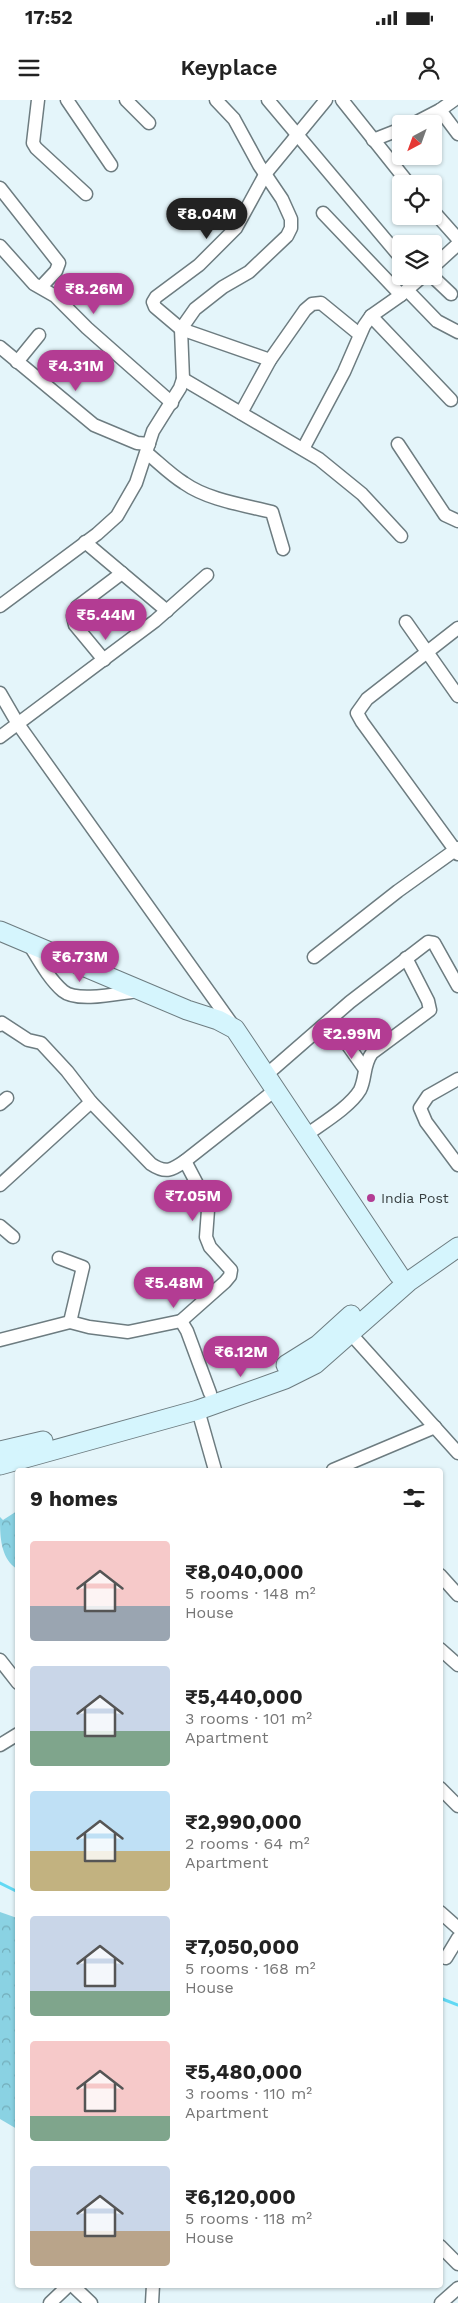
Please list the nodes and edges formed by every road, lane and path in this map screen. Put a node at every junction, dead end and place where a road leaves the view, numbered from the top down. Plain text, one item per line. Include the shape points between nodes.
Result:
1 (38, 100) edge
2 (67, 100) edge
3 (126, 100) edge
4 (216, 100) edge
5 (268, 100) edge
6 (326, 100) edge
7 (342, 100) edge
8 (454, 100) edge
9 (440, 110) junction
10 (430, 115) edge
11 (149, 123) dead end
12 (297, 133) junction
13 (392, 133) edge
14 (458, 134) edge
15 (373, 140) junction
16 (112, 165) dead end
17 (266, 173) junction
18 (402, 175) edge
19 (0, 188) edge
20 (86, 194) dead end
21 (323, 212) dead end
22 (442, 221) edge
23 (458, 239) edge
24 (458, 244) edge
25 (0, 246) edge
26 (392, 247) edge
27 (442, 259) edge
28 (412, 285) edge
29 (442, 285) edge
30 (41, 287) junction
31 (404, 293) junction
32 (451, 294) dead end
33 (371, 316) junction
34 (182, 329) junction
35 (458, 332) edge
36 (359, 334) junction
37 (39, 335) dead end
38 (0, 347) edge
39 (270, 360) junction
40 (17, 362) junction
41 (183, 379) junction
42 (451, 400) dead end
43 (172, 403) junction
44 (241, 413) junction
45 (398, 444) dead end
46 (148, 449) junction
47 (303, 449) junction
48 (458, 521) edge
49 (402, 536) dead end
50 (85, 542) junction
51 (283, 549) dead end
52 (122, 573) junction
53 (207, 575) dead end
54 (0, 606) edge
55 (167, 611) junction
56 (406, 622) dead end
57 (458, 628) edge
58 (426, 653) junction
59 (104, 660) junction
60 (0, 694) edge
61 (458, 696) edge
62 (18, 724) junction
63 (0, 737) edge
64 (457, 851) edge
65 (0, 931) edge
66 (29, 944) junction
67 (314, 957) dead end
68 (406, 958) junction
69 (458, 986) edge
70 (143, 990) junction
71 (330, 1020) junction
72 (0, 1025) edge
73 (235, 1030) junction
74 (364, 1068) junction
75 (458, 1079) edge
76 (270, 1084) junction
77 (91, 1102) junction
78 (305, 1136) junction
79 (185, 1161) junction
80 (458, 1165) edge
81 (0, 1185) edge
82 (0, 1226) edge
83 (458, 1233) edge
84 (13, 1237) dead end
85 (458, 1247) edge
86 (59, 1258) dead end
87 (399, 1275) junction
88 (70, 1322) junction
89 (181, 1322) junction
90 (350, 1333) junction
91 (0, 1340) edge
92 (210, 1393) junction
93 (198, 1410) junction
94 (435, 1426) junction
95 (0, 1451) edge
96 (458, 1452) edge
97 (0, 1465) edge
98 (214, 1468) edge
99 (338, 1468) edge
100 (443, 1578) edge
101 (458, 1595) edge
102 (443, 1652) edge
103 (0, 1660) edge
104 (458, 1665) edge
105 (15, 1679) edge
106 (15, 1736) edge
107 (0, 1745) edge
108 (443, 1791) edge
109 (458, 1806) edge
110 (443, 1915) edge
111 (458, 1928) edge
112 (458, 1938) edge
113 (446, 1958) dead end
114 (443, 2249) edge
115 (458, 2264) edge
116 (68, 2288) edge
117 (74, 2288) edge
118 (153, 2288) edge
119 (458, 2288) edge
120 (446, 2301) edge
121 (50, 2303) edge
122 (91, 2303) edge
123 (152, 2303) edge

1 - 20 street via 33,143
2 - 16 street
3 - 11 street
4 - 17 street via 234,119
5 - 12 street
6 - 12 street
7 - 15 street
8 - 9 street
9 - 10 street
9 - 14 street
12 - 17 street
12 - 26 street
13 - 15 street
15 - 18 street
17 - 34 street via 291,219 287,236 249,272 195,309
17 - 34 street via 236,228 199,265 153,302
19 - 30 street via 59,263
21 - 31 street
22 - 23 street
24 - 27 street
25 - 30 street via 34,284
28 - 31 street
29 - 32 street
30 - 43 street via 55,296
31 - 33 street
31 - 35 street via 437,322
33 - 36 street
33 - 42 street
34 - 39 street
34 - 41 street
36 - 39 street via 321,302 312,304 304,310
36 - 47 street via 344,372
37 - 40 street
38 - 40 street
39 - 44 street
40 - 46 street via 94,425
41 - 43 street
41 - 44 street
43 - 46 street via 153,432
44 - 47 street
45 - 48 street via 444,515
46 - 50 street via 136,483 117,516
46 - 51 street via 184,484 225,500 272,512
47 - 49 street via 362,494
50 - 52 street
50 - 54 street
52 - 55 street
52 - 59 street via 78,607 73,616 75,625
53 - 55 street
55 - 59 street
56 - 58 street
57 - 58 street
58 - 61 street
58 - 64 street via 367,699 357,713
59 - 62 street
60 - 62 street
62 - 63 street
62 - 73 street
64 - 67 street via 398,891
65 - 66 main road
66 - 70 main road
66 - 70 street via 51,978 71,996
68 - 69 street via 424,944 433,942
68 - 71 street
68 - 74 street via 430,1010 372,1053
70 - 73 main road
71 - 74 street
71 - 76 street
72 - 77 street via 2,1023 28,1040 41,1043
73 - 76 main road
74 - 78 street via 362,1085 355,1097
75 - 80 street via 428,1096 420,1108 426,1122
76 - 78 main road
76 - 79 street
77 - 79 street via 151,1164 167,1171
77 - 81 street
78 - 87 main road
79 - 89 street via 206,1201 206,1236 210,1247 231,1270 225,1282
82 - 84 street
83 - 87 main road
85 - 90 main road via 408,1282
86 - 88 street via 83,1267
87 - 92 main road via 296,1361
88 - 89 street via 128,1332
88 - 91 street
89 - 92 street via 188,1331
90 - 93 main road via 315,1364 302,1371
90 - 94 street
92 - 95 main road via 76,1434
93 - 97 main road
93 - 98 street
94 - 96 street
94 - 99 street
100 - 101 street
102 - 104 street
103 - 105 street
106 - 107 street
108 - 109 street
110 - 111 street
112 - 113 street
114 - 115 street
116 - 121 street
117 - 122 street
118 - 123 street
119 - 120 street

